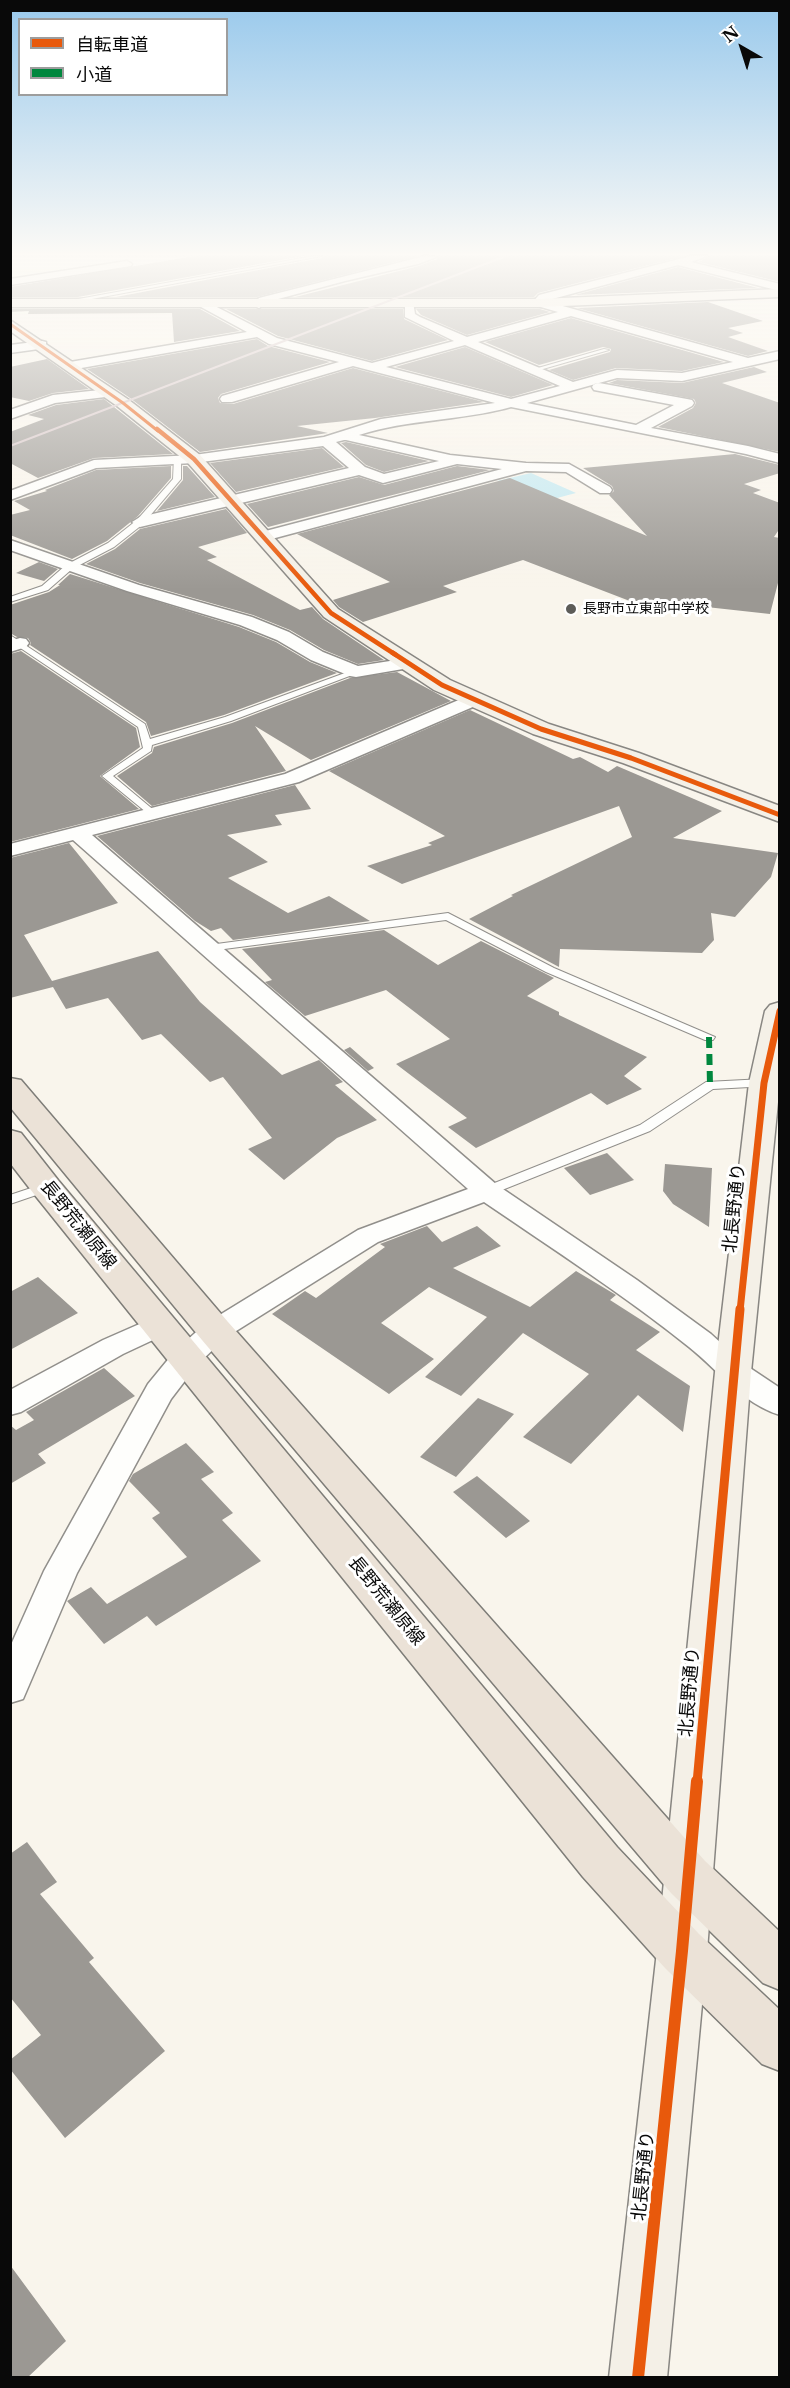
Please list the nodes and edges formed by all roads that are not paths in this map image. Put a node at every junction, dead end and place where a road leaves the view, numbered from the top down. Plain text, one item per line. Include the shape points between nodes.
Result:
1 (72, 367) edge
2 (334, 367) edge
3 (376, 367) edge
4 (528, 367) edge
5 (543, 367) edge
6 (721, 367) edge
7 (763, 367) edge
8 (768, 369) dead end
9 (534, 370) junction
10 (576, 385) junction
11 (109, 393) junction
12 (227, 399) dead end
13 (510, 403) junction
14 (10, 415) edge
15 (638, 430) junction
16 (346, 436) junction
17 (326, 441) junction
18 (780, 459) edge
19 (185, 460) junction
20 (461, 460) junction
21 (526, 467) junction
22 (360, 470) junction
23 (605, 490) dead end
24 (10, 496) edge
25 (232, 500) junction
26 (140, 522) junction
27 (264, 536) junction
28 (10, 545) edge
29 (69, 567) junction
30 (10, 600) edge
31 (14, 642) edge
32 (409, 663) junction
33 (356, 672) junction
34 (475, 699) junction
35 (147, 743) junction
36 (152, 814) junction
37 (780, 814) edge
38 (78, 834) junction
39 (10, 850) edge
40 (209, 948) junction
41 (780, 1011) edge
42 (709, 1037) dead end
43 (773, 1068) edge
44 (10, 1087) edge
45 (10, 1140) edge
46 (487, 1191) junction
47 (28, 1193) edge
48 (160, 1325) junction
49 (215, 1331) junction
50 (186, 1358) junction
51 (733, 1372) junction
52 (10, 1404) edge
53 (780, 1404) edge
54 (10, 1688) edge
55 (688, 1877) junction
56 (682, 1951) junction
57 (780, 1966) edge
58 (780, 2046) edge
59 (639, 2378) edge

1 - 11 street
2 - 12 street
3 - 13 street
4 - 9 street
5 - 9 lane
6 - 10 street via 682,376 617,374
7 - 8 street
9 - 10 street
10 - 13 street
10 - 15 street via 687,403
11 - 14 street via 53,399
11 - 19 street
13 - 15 street
13 - 16 street via 381,423
15 - 18 street
16 - 17 street
16 - 20 street
17 - 19 street
17 - 22 street
19 - 24 street via 94,464
19 - 25 street
19 - 26 lane via 177,479
20 - 21 street
20 - 22 street via 383,479
21 - 23 street via 569,468
21 - 27 street
22 - 25 street
25 - 26 street
25 - 27 street
26 - 29 lane via 111,545
27 - 32 street via 332,613
28 - 29 street
29 - 30 lane via 45,588
29 - 33 street via 246,621
31 - 35 lane via 141,726
32 - 33 street
32 - 34 street via 442,685
33 - 35 lane via 228,719
34 - 36 street via 292,778
34 - 37 street via 541,729
35 - 36 lane via 148,748 107,776
36 - 38 street
38 - 39 street
38 - 40 street
40 - 42 lane via 448,916 550,970
40 - 46 street
41 - 43 street, 北長野通り
43 - 46 lane via 710,1085 645,1128
43 - 51 street, 北長野通り
44 - 49 main road
45 - 47 main road, 長野荒瀬原線
46 - 49 street via 368,1236
46 - 51 street via 701,1341
47 - 48 main road, 長野荒瀬原線
48 - 50 main road, 長野荒瀬原線
48 - 52 street
49 - 50 street
49 - 55 main road
50 - 54 street via 159,1392 61,1571
50 - 56 main road, 長野荒瀬原線 via 592,1852
51 - 53 street
51 - 55 street, 北長野通り
55 - 56 street, 北長野通り
55 - 57 main road
56 - 58 main road, 長野荒瀬原線
56 - 59 street, 北長野通り

